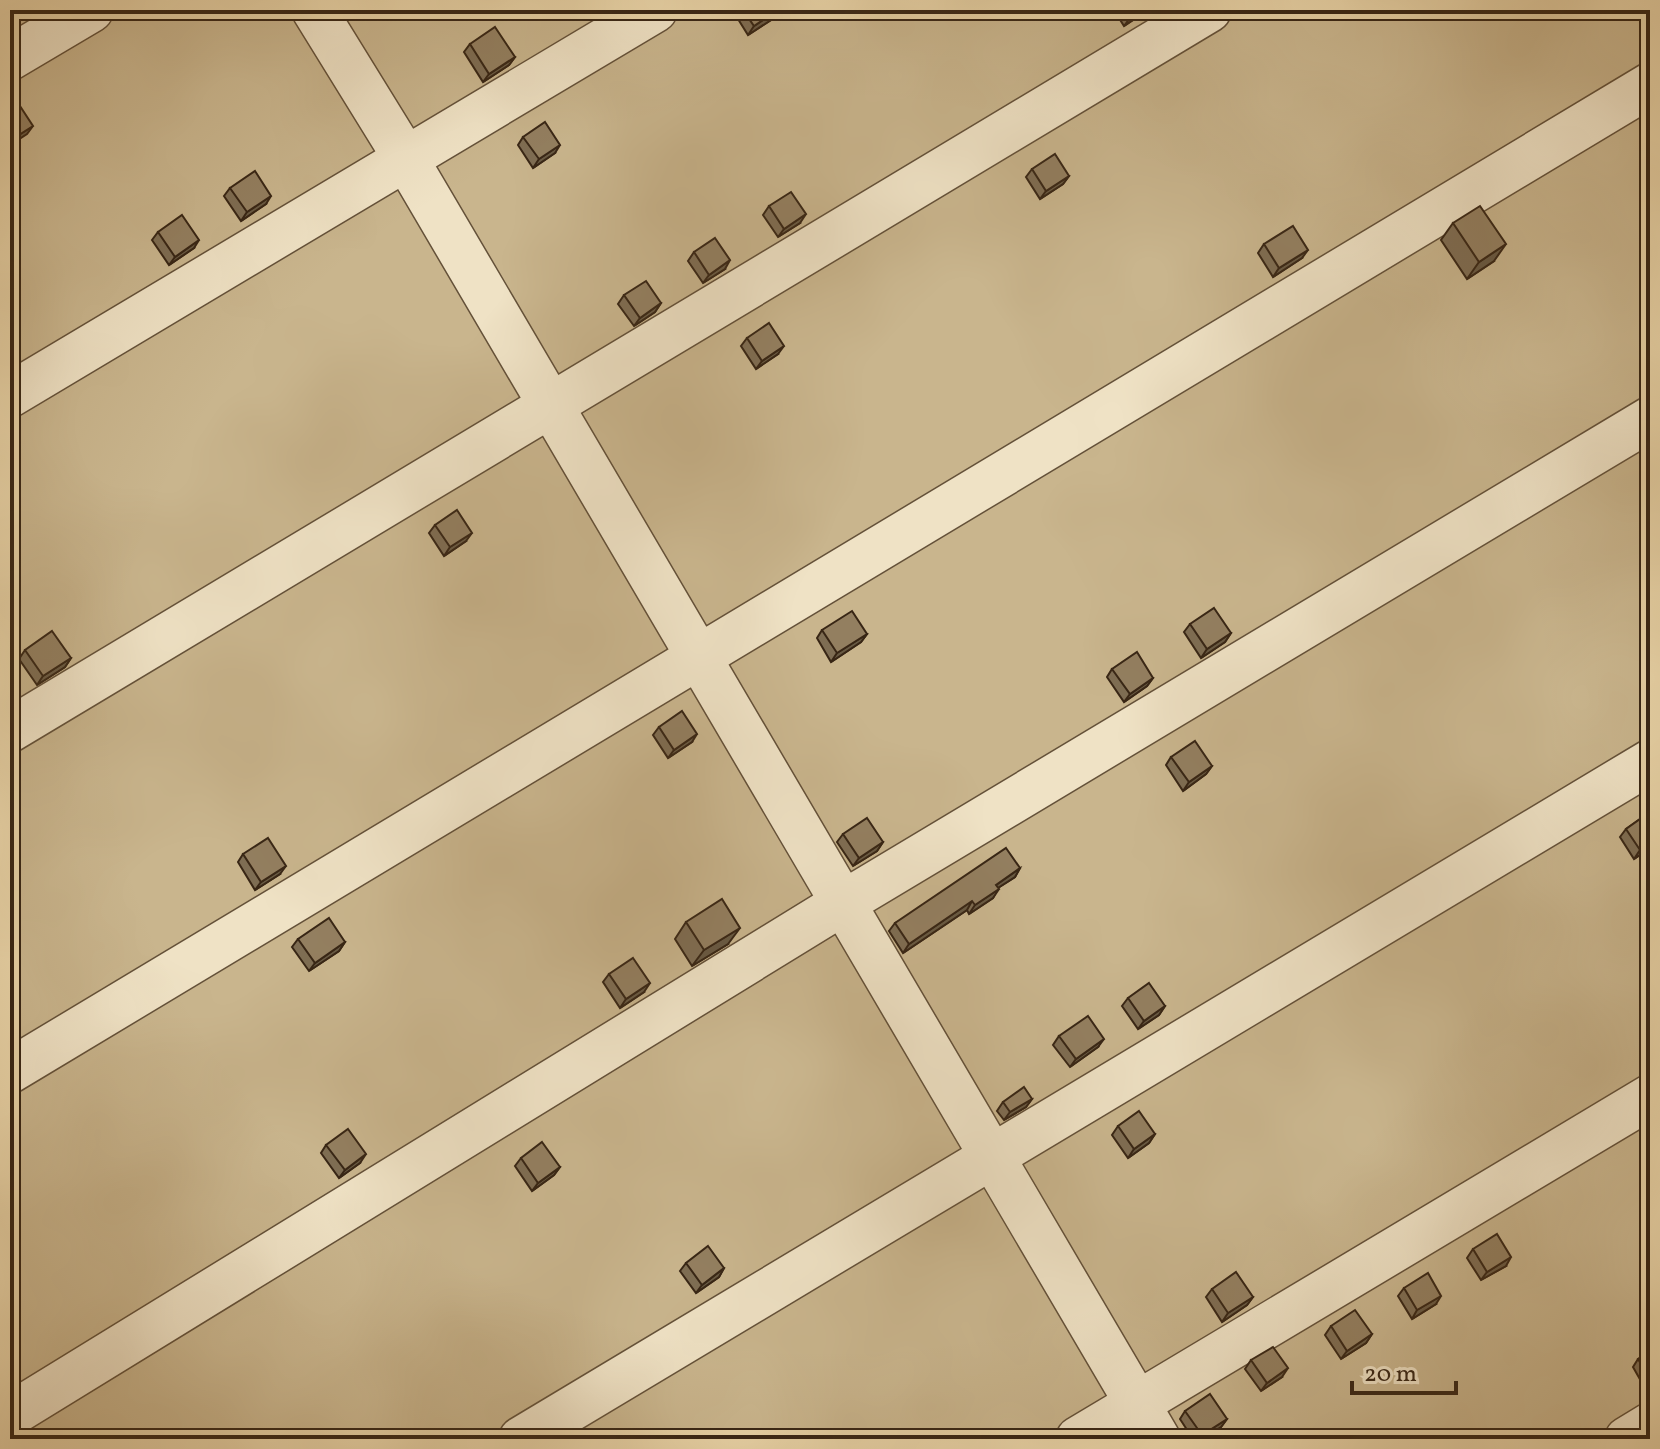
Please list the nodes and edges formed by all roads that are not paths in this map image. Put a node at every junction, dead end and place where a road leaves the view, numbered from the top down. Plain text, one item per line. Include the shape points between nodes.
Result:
1 (91, 10) edge
2 (314, 10) edge
3 (655, 10) edge
4 (1209, 10) edge
5 (10, 58) edge
6 (1650, 85) edge
7 (406, 159) junction
8 (10, 395) edge
9 (550, 404) junction
10 (1650, 419) edge
11 (699, 657) junction
12 (10, 730) edge
13 (1650, 762) edge
14 (843, 903) junction
15 (10, 1071) edge
16 (1650, 1097) edge
17 (993, 1157) junction
18 (10, 1415) edge
19 (1148, 1422) edge
20 (1650, 1425) edge
21 (521, 1439) edge
22 (1078, 1439) edge
23 (1627, 1439) edge

1 - 5 lane
2 - 7 lane
3 - 7 lane
4 - 9 lane
6 - 11 lane
7 - 8 lane
7 - 9 lane
9 - 11 lane
9 - 12 lane
10 - 14 lane
11 - 14 lane
11 - 15 lane
13 - 17 lane
14 - 17 lane
14 - 18 lane
16 - 19 lane
17 - 19 lane
17 - 21 lane
19 - 22 lane
20 - 23 lane

